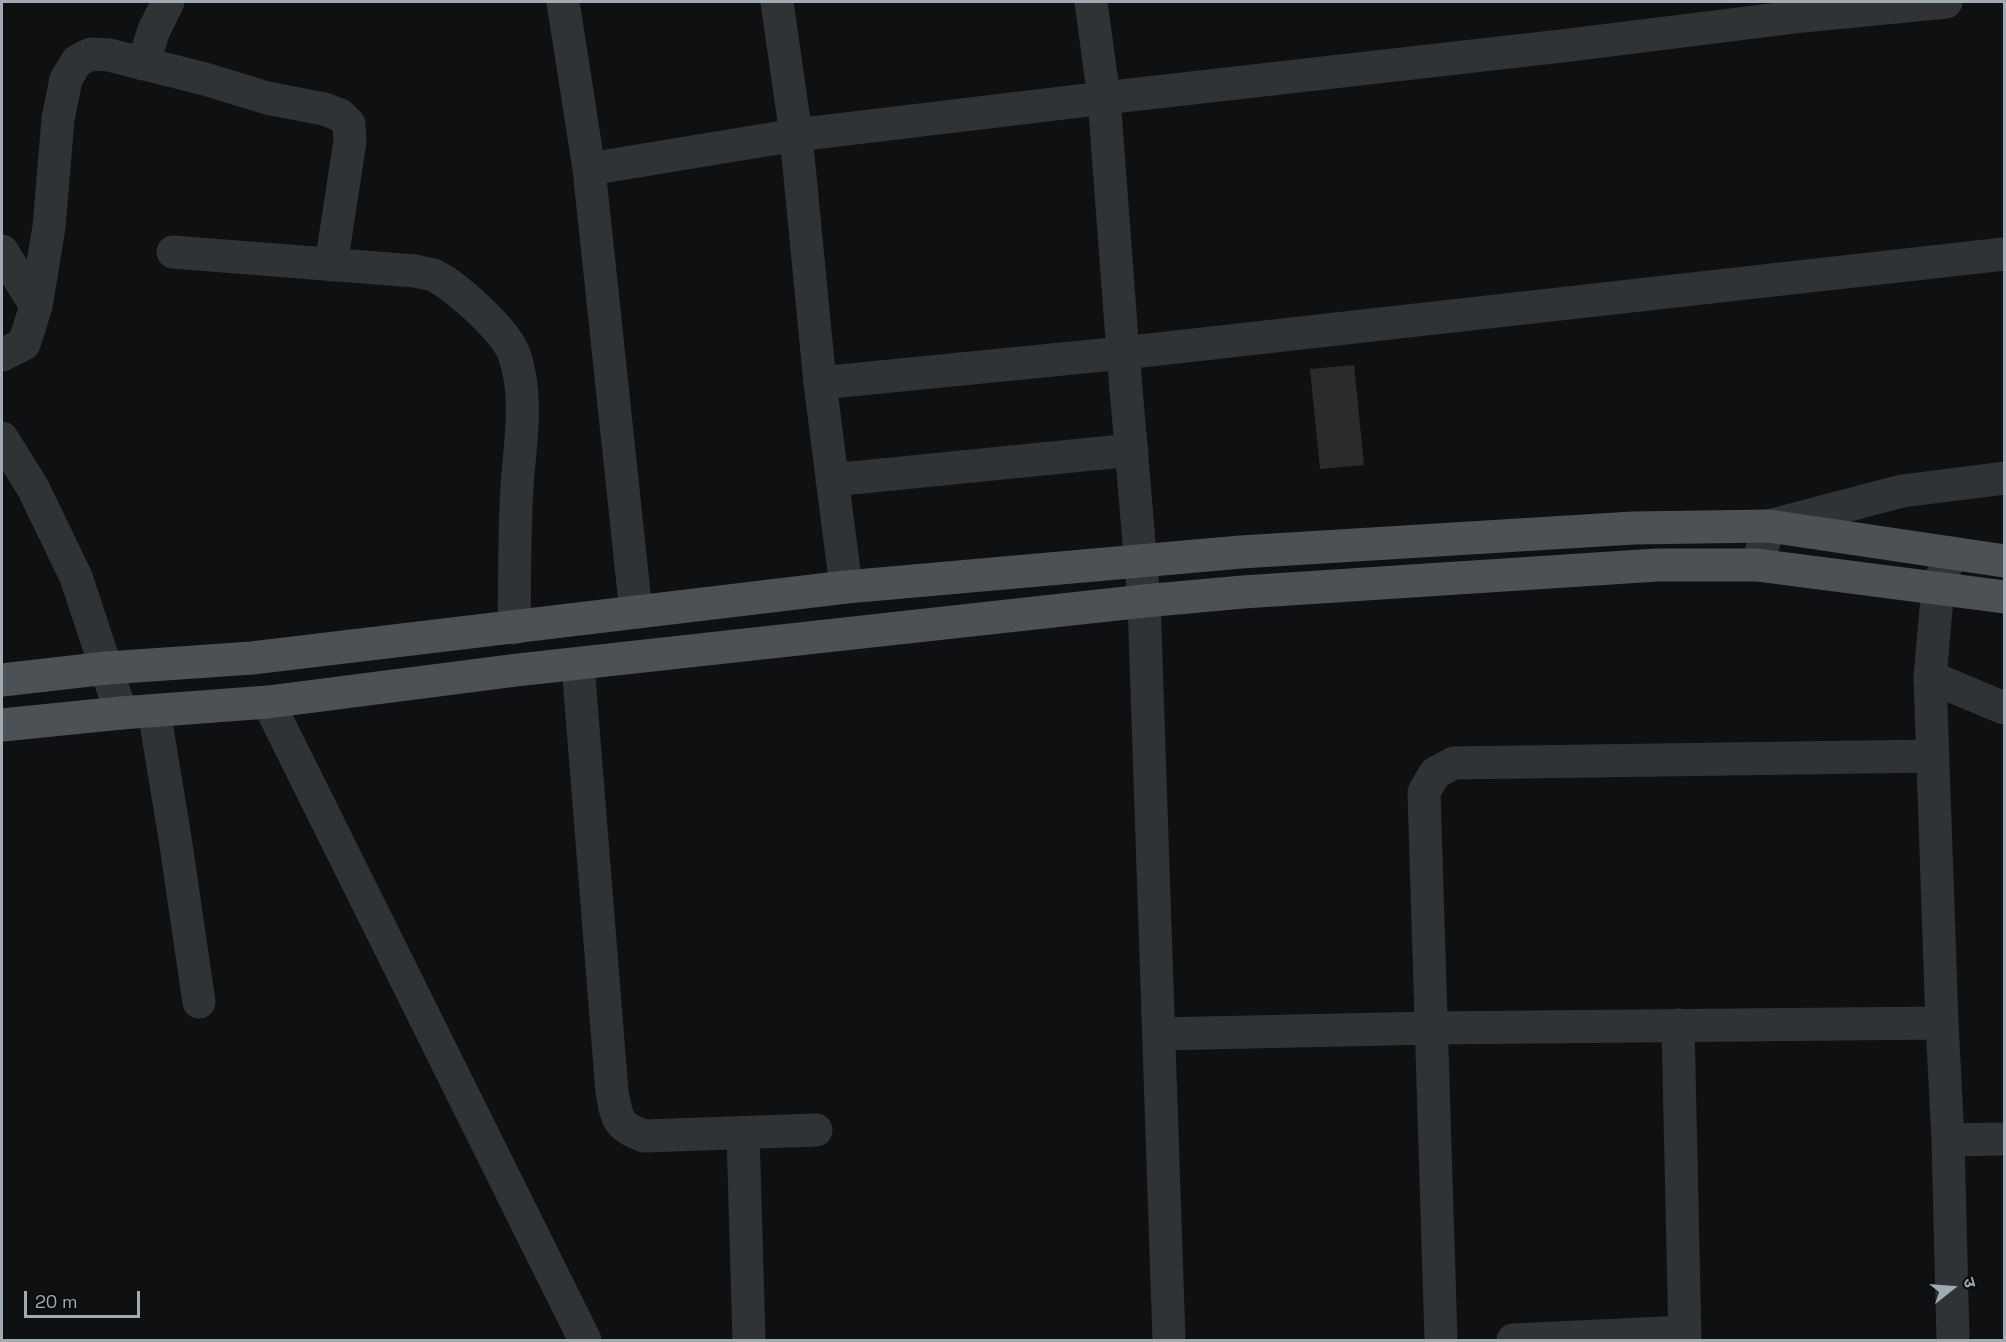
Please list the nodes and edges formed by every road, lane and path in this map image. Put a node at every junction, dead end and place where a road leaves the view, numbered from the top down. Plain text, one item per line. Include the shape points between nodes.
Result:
1 (168, 2) edge
2 (563, 2) edge
3 (777, 2) edge
4 (1091, 2) edge
5 (1946, 2) edge
6 (143, 64) junction
7 (1104, 98) junction
8 (795, 135) junction
9 (589, 168) junction
10 (2, 251) edge
11 (172, 252) dead end
12 (2004, 254) edge
13 (331, 265) junction
14 (36, 306) junction
15 (1123, 353) junction
16 (2, 355) edge
17 (820, 383) junction
18 (2, 438) edge
19 (1132, 450) junction
20 (2004, 478) edge
21 (832, 480) junction
22 (1769, 526) junction
23 (1951, 553) junction
24 (2004, 561) edge
25 (1141, 562) junction
26 (1757, 565) junction
27 (846, 587) junction
28 (1938, 587) junction
29 (2004, 597) edge
30 (1144, 601) junction
31 (636, 612) junction
32 (514, 628) junction
33 (578, 665) junction
34 (107, 668) junction
35 (1930, 677) junction
36 (2, 680) edge
37 (268, 702) junction
38 (2004, 708) edge
39 (154, 711) junction
40 (121, 713) junction
41 (2, 725) edge
42 (1932, 756) junction
43 (199, 1002) dead end
44 (1942, 1023) junction
45 (1678, 1025) junction
46 (1432, 1028) junction
47 (1159, 1034) junction
48 (816, 1130) dead end
49 (743, 1133) junction
50 (2004, 1139) edge
51 (1948, 1140) junction
52 (1685, 1336) edge
53 (585, 1341) edge
54 (749, 1341) edge
55 (1169, 1341) edge
56 (1441, 1341) edge
57 (1513, 1341) edge
58 (1953, 1341) edge

1 - 6 street
2 - 9 street
3 - 8 street
4 - 7 street
5 - 7 street
6 - 13 street via 340,115 348,124 350,141
6 - 14 street via 91,54 76,61 66,79
7 - 8 street
7 - 15 street
8 - 9 street
8 - 17 street
9 - 31 street
10 - 14 street
11 - 13 street
12 - 15 street
13 - 32 street via 433,275 472,304 506,338 514,353 521,379 522,426
14 - 16 street via 24,344
15 - 17 street
15 - 19 street
17 - 21 street
18 - 34 street via 33,488 76,577
19 - 21 street
19 - 25 street
20 - 22 street via 1902,491
21 - 27 street
22 - 23 main road
22 - 25 main road via 1633,528 1241,552
22 - 26 street
23 - 24 main road
23 - 28 street
25 - 27 main road
25 - 30 street
26 - 28 main road
26 - 30 main road via 1657,565
27 - 31 main road
28 - 29 main road
28 - 35 street
30 - 33 main road
30 - 47 street
31 - 32 main road
32 - 34 main road via 252,658
33 - 37 main road
33 - 49 street via 616,1115 627,1130 644,1136
34 - 36 main road
34 - 40 street
35 - 38 street
35 - 42 street
37 - 39 main road
37 - 53 street
39 - 40 main road
39 - 43 street
40 - 41 main road
42 - 44 street
42 - 46 street via 1454,763 1435,773 1424,792
44 - 45 street
44 - 51 street
45 - 46 street
45 - 52 street
46 - 47 street
46 - 56 street
47 - 55 street
48 - 49 street
49 - 54 street
50 - 51 street
51 - 58 street
52 - 57 street

